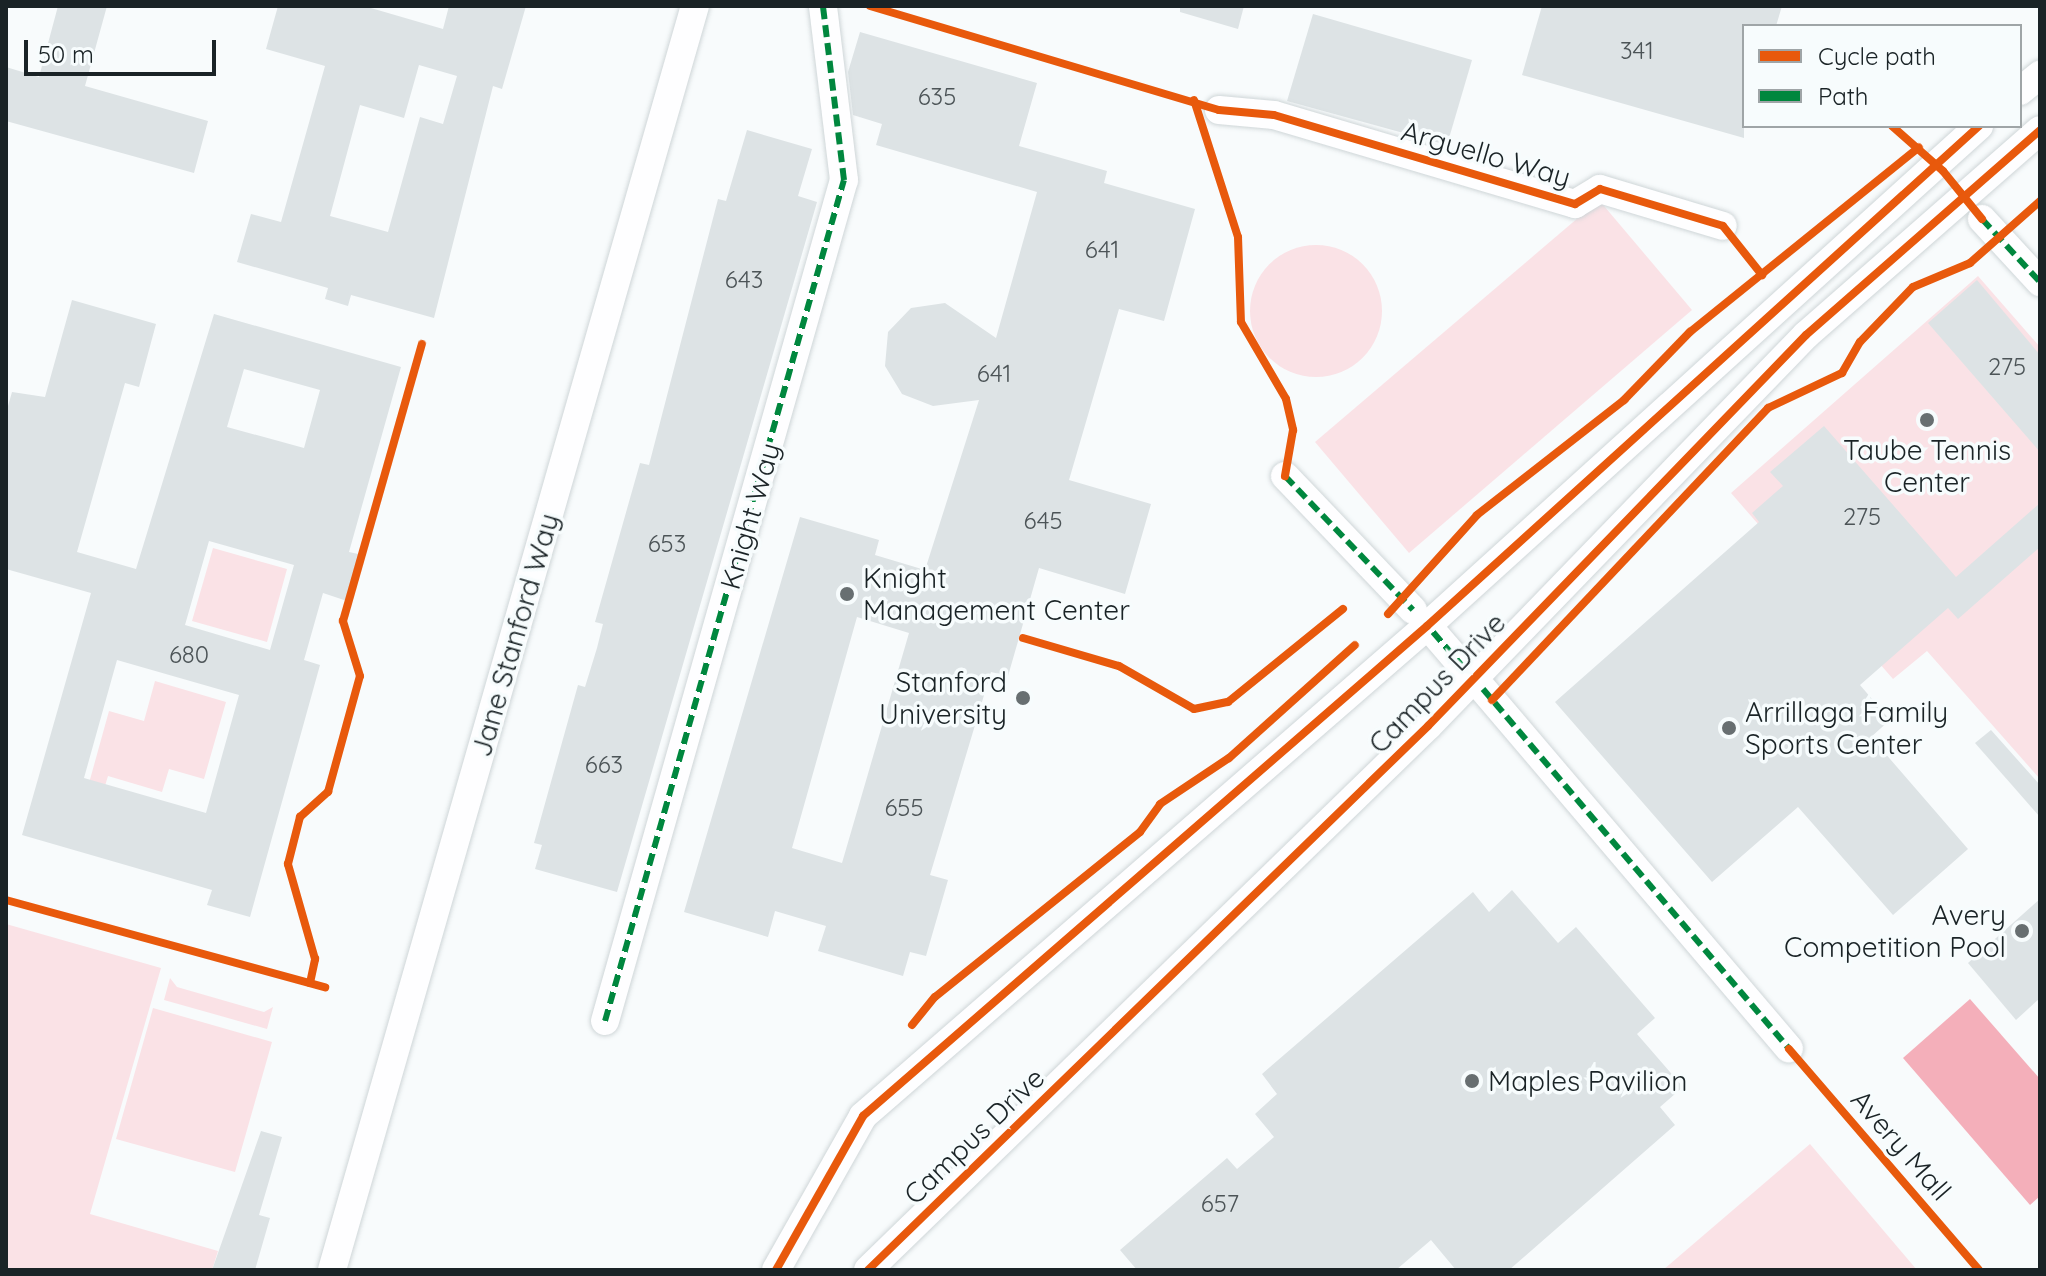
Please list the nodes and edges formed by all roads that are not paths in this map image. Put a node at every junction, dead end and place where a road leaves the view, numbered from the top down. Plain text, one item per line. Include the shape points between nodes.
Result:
1 (695, 6) edge
2 (823, 6) edge
3 (2040, 75) edge
4 (2022, 89) edge
5 (1219, 110) dead end
6 (1977, 128) edge
7 (2040, 130) edge
8 (1982, 219) dead end
9 (1723, 226) dead end
10 (2040, 282) edge
11 (1285, 476) dead end
12 (1413, 610) dead end
13 (1433, 632) dead end
14 (605, 1021) dead end
15 (1789, 1049) dead end
16 (333, 1268) edge
17 (776, 1270) edge
18 (868, 1270) edge

1 - 16 street, Jane Stanford Way
2 - 14 street, Knight Way via 844,180
3 - 4 street
5 - 9 street, Arguello Way via 1274,115 1575,204 1600,189
6 - 17 street, Campus Drive via 1427,626 863,1116
7 - 18 street, Campus Drive via 1806,335 1428,726
8 - 10 street
11 - 12 street
13 - 15 street

